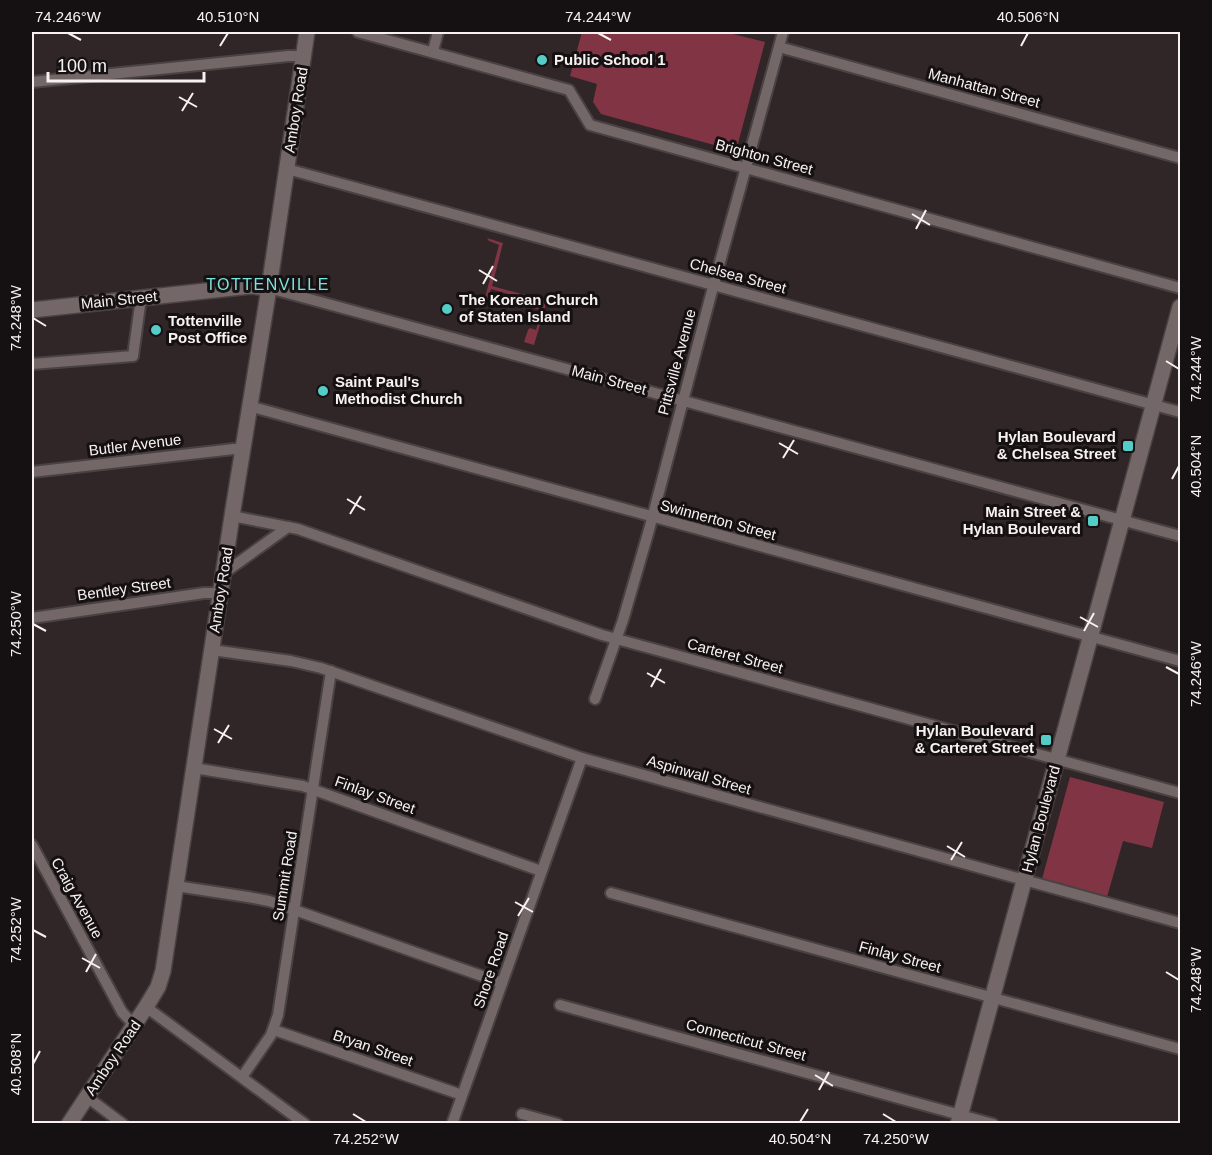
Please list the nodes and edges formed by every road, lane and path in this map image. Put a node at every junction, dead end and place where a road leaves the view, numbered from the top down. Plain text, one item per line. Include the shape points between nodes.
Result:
1 (307, 32) edge
2 (358, 32) edge
3 (438, 32) edge
4 (783, 32) edge
5 (779, 47) junction
6 (433, 51) junction
7 (304, 56) junction
8 (32, 82) edge
9 (1180, 158) edge
10 (746, 167) junction
11 (287, 169) junction
12 (714, 285) junction
13 (269, 288) junction
14 (1180, 288) edge
15 (141, 298) junction
16 (1180, 307) edge
17 (32, 310) edge
18 (32, 364) edge
19 (683, 400) junction
20 (1154, 405) junction
21 (249, 406) junction
22 (1180, 412) edge
23 (243, 450) junction
24 (32, 472) edge
25 (232, 516) junction
26 (652, 518) junction
27 (1122, 520) junction
28 (288, 527) junction
29 (1180, 536) edge
30 (224, 573) junction
31 (221, 593) junction
32 (32, 618) edge
33 (1090, 637) junction
34 (616, 639) junction
35 (212, 650) junction
36 (1180, 661) edge
37 (331, 671) junction
38 (595, 699) dead end
39 (582, 758) junction
40 (1057, 760) junction
41 (194, 768) junction
42 (313, 789) junction
43 (1180, 794) edge
44 (32, 845) edge
45 (541, 871) junction
46 (1024, 881) junction
47 (176, 886) junction
48 (611, 893) dead end
49 (294, 910) junction
50 (1180, 923) edge
51 (502, 983) junction
52 (992, 997) junction
53 (560, 1005) dead end
54 (146, 1007) junction
55 (134, 1025) junction
56 (274, 1030) junction
57 (1180, 1049) edge
58 (242, 1077) junction
59 (462, 1095) junction
60 (87, 1097) junction
61 (522, 1114) dead end
62 (959, 1119) edge
63 (69, 1124) edge
64 (123, 1124) edge
65 (305, 1124) edge
66 (452, 1124) edge
67 (558, 1124) edge
68 (993, 1124) edge

1 - 7 street, Amboy Road
2 - 6 street, Brighton Street
3 - 6 street
4 - 5 street, Pittsville Avenue
5 - 9 street, Manhattan Street
5 - 10 street, Pittsville Avenue
6 - 10 street, Brighton Street via 569,90 590,125
7 - 8 street
7 - 11 street, Amboy Road
10 - 12 street, Pittsville Avenue
10 - 14 street, Brighton Street
11 - 12 street, Chelsea Street
11 - 13 street, Amboy Road
12 - 19 street, Pittsville Avenue
12 - 20 street, Chelsea Street
13 - 15 street, Main Street via 251,286
13 - 19 street, Main Street
13 - 21 street, Amboy Road
15 - 17 street, Main Street
15 - 18 street via 133,356
16 - 20 street, Hylan Boulevard
19 - 26 street, Pittsville Avenue
19 - 27 street, Main Street
20 - 22 street, Chelsea Street
20 - 27 street, Hylan Boulevard
21 - 23 street, Amboy Road
21 - 26 street, Swinnerton Street
23 - 24 street, Butler Avenue
23 - 25 street, Amboy Road
25 - 28 street, Carteret Street
25 - 30 street, Amboy Road
26 - 33 street, Swinnerton Street
26 - 34 street, Pittsville Avenue
27 - 29 street, Main Street
27 - 33 street, Hylan Boulevard
28 - 30 street
28 - 34 street, Carteret Street
30 - 31 street, Amboy Road
31 - 32 street, Bentley Street
31 - 35 street, Amboy Road
33 - 36 street, Swinnerton Street
33 - 40 street, Hylan Boulevard
34 - 38 street, Pittsville Avenue
34 - 40 street, Carteret Street
35 - 37 street, Aspinwall Street
35 - 41 street, Amboy Road
37 - 39 street, Aspinwall Street
37 - 42 street, Summit Road
39 - 45 street, Shore Road
39 - 46 street, Aspinwall Street
40 - 43 street, Carteret Street
40 - 46 street, Hylan Boulevard
41 - 42 street, Finlay Street
41 - 47 street, Amboy Road
42 - 45 street, Finlay Street
42 - 49 street, Summit Road
44 - 55 street, Craig Avenue via 122,1012
45 - 51 street, Shore Road
46 - 50 street, Aspinwall Street
46 - 52 street, Hylan Boulevard
47 - 49 street via 256,898
47 - 54 street, Amboy Road via 161,979
48 - 52 street, Finlay Street
49 - 51 street
49 - 56 street, Summit Road
51 - 59 street, Shore Road
52 - 57 street, Finlay Street
52 - 62 street, Hylan Boulevard
53 - 62 street, Connecticut Street
54 - 55 street, Amboy Road
54 - 58 street
55 - 60 street, Amboy Road
56 - 58 street, Summit Road
56 - 59 street, Bryan Street
58 - 65 street
59 - 66 street, Shore Road
60 - 63 street, Amboy Road
60 - 64 street
61 - 67 street
62 - 68 street, Connecticut Street

